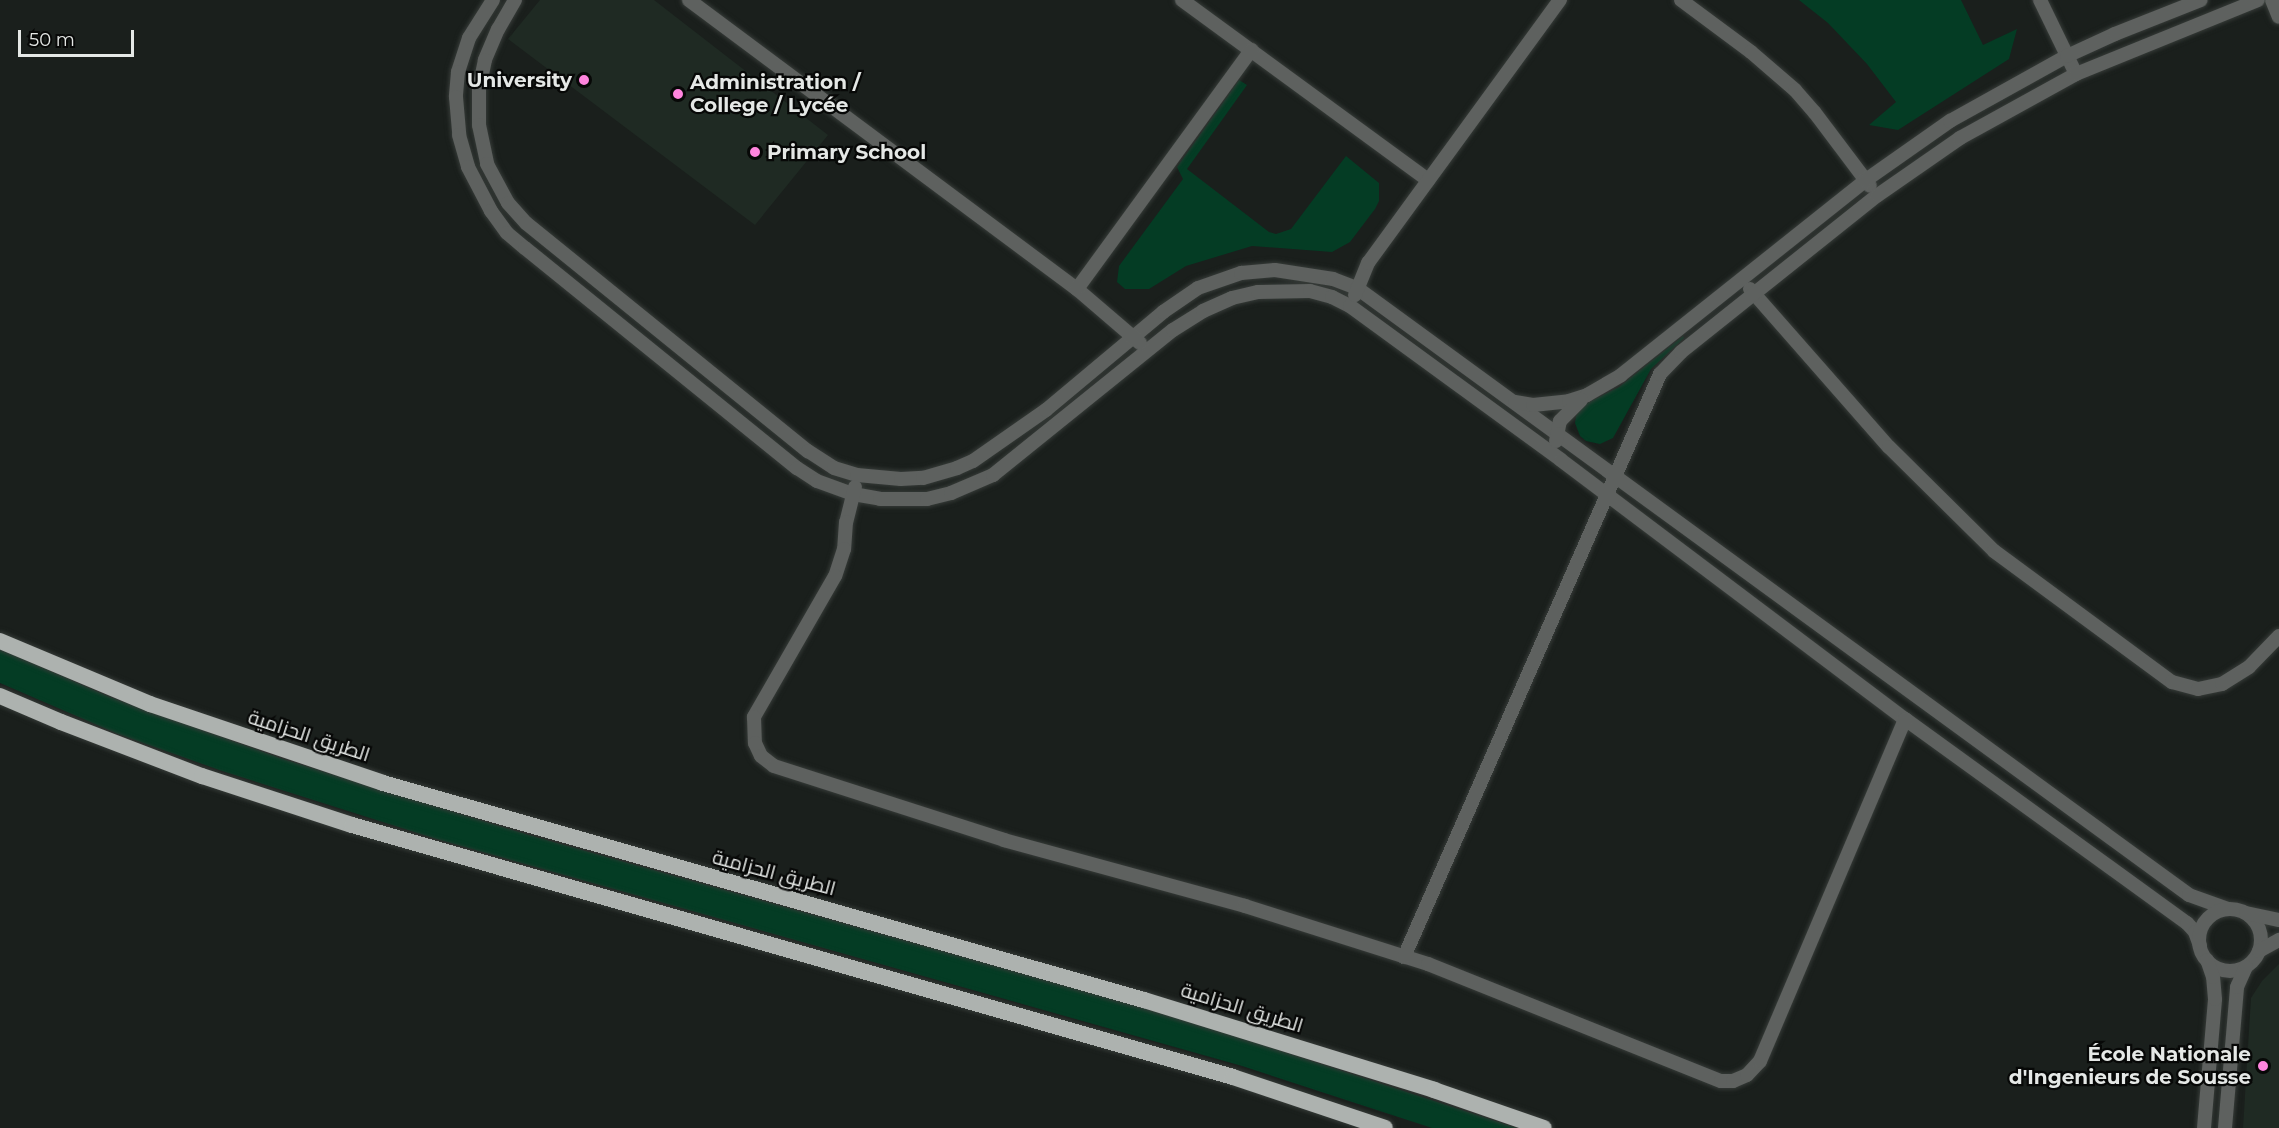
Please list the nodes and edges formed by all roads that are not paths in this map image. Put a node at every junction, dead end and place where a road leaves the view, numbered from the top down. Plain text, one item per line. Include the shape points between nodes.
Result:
1 (494, 0) edge
2 (515, 0) edge
3 (689, 0) edge
4 (1182, 0) edge
5 (1560, 0) edge
6 (1681, 0) edge
7 (2040, 0) edge
8 (2201, 0) edge
9 (2258, 0) edge
10 (2272, 0) edge
11 (2279, 17) edge
12 (1251, 50) junction
13 (2067, 56) junction
14 (2076, 74) junction
15 (1428, 180) junction
16 (1866, 180) junction
17 (1878, 195) junction
18 (1741, 279) junction
19 (1357, 288) junction
20 (1077, 289) junction
21 (1755, 294) junction
22 (1350, 306) junction
23 (1135, 337) junction
24 (1148, 351) junction
25 (1587, 395) junction
26 (1511, 401) junction
27 (1556, 434) junction
28 (1561, 460) junction
29 (857, 476) junction
30 (1615, 479) junction
31 (853, 494) junction
32 (1607, 495) junction
33 (2279, 636) edge
34 (0, 641) edge
35 (0, 696) edge
36 (1905, 719) junction
37 (2228, 909) junction
38 (2245, 913) junction
39 (2279, 920) edge
40 (2279, 940) edge
41 (2200, 946) junction
42 (2259, 951) junction
43 (1404, 957) junction
44 (2207, 960) junction
45 (2246, 967) junction
46 (1385, 1128) edge
47 (1544, 1128) edge
48 (2204, 1128) edge
49 (2224, 1128) edge

1 - 31 street via 470,38 458,72 456,97 459,135 468,166 491,211 507,233 797,468 817,481
2 - 29 street via 489,50 479,88 479,125 487,164 508,203 526,223 808,451 834,468
3 - 20 street
4 - 12 street
5 - 15 street
6 - 16 street via 1795,90
7 - 13 street
8 - 13 street
9 - 14 street
10 - 11 street
12 - 15 street
12 - 20 street
13 - 14 street
13 - 16 street via 1950,121
14 - 17 street via 1960,138
15 - 19 street via 1368,263
16 - 17 street
16 - 18 street
17 - 21 street
18 - 21 street
18 - 25 street via 1621,375
19 - 22 street
19 - 23 street via 1308,273 1241,273 1198,288
19 - 26 street
20 - 23 street
21 - 30 street via 1660,374 1637,420
21 - 33 street via 1889,447 1994,551 2172,682 2198,689 2222,684 2249,667
22 - 24 street via 1310,291 1249,294 1203,311
22 - 28 street
23 - 24 street
23 - 29 street via 1046,410 973,461 923,478
24 - 31 street via 993,475 973,486 927,499 880,499
25 - 26 street via 1550,404
25 - 27 street via 1560,421
26 - 27 street
27 - 28 street
27 - 30 street
28 - 32 street
29 - 31 street
30 - 32 street
30 - 37 street via 2190,895
31 - 43 street via 844,549 835,576 754,717 752,729 761,756 774,766 1004,840 1245,906
32 - 36 street
32 - 43 street
34 - 47 highway, الطريق الحزامية via 150,704 383,783 1156,1004
35 - 46 highway via 202,776 352,825 1233,1077
36 - 41 street via 2187,923
36 - 43 street via 1760,1061 1747,1075 1733,1082 1721,1081
37 - 38 street
37 - 41 street via 2209,918 2203,926
38 - 39 street
38 - 42 street via 2258,926
40 - 42 street
41 - 44 street
42 - 45 street
44 - 45 street via 2225,971
44 - 48 street via 2215,999
45 - 49 street via 2237,987

